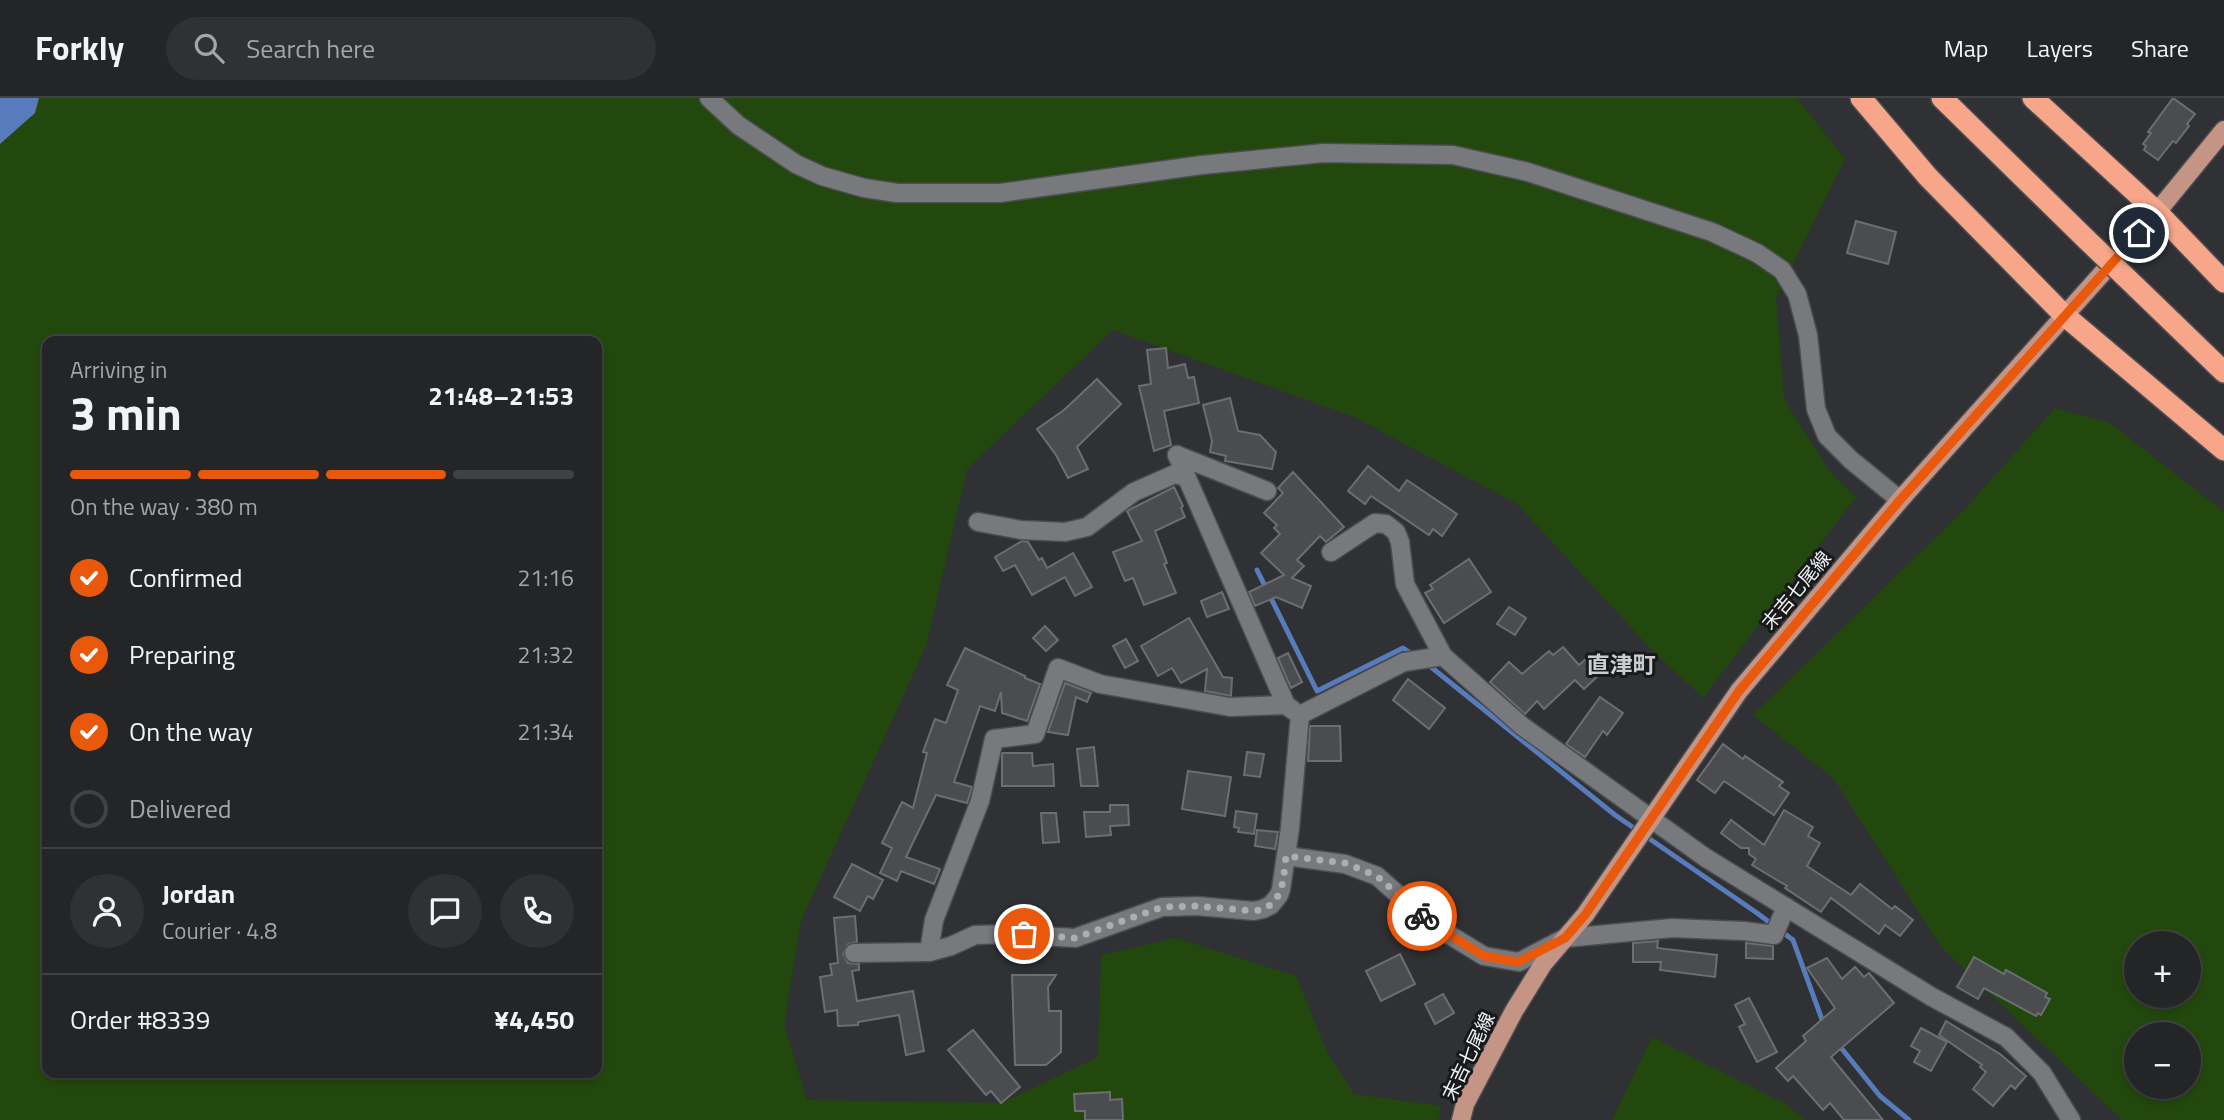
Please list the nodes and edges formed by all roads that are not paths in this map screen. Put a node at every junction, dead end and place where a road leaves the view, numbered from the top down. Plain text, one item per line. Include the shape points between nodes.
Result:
1 (709, 98) edge
2 (1861, 98) edge
3 (1942, 98) edge
4 (2034, 98) edge
5 (2224, 130) edge
6 (2157, 212) junction
7 (2224, 282) edge
8 (2064, 315) junction
9 (2224, 372) edge
10 (2224, 450) edge
11 (1186, 477) junction
12 (1266, 491) dead end
13 (1900, 500) junction
14 (978, 522) dead end
15 (1331, 552) dead end
16 (1443, 656) junction
17 (1293, 710) junction
18 (1651, 817) junction
19 (1286, 856) junction
20 (1786, 907) junction
21 (1565, 938) junction
22 (929, 952) junction
23 (853, 953) dead end
24 (1461, 1120) edge
25 (2071, 1120) edge

1 - 13 street via 738,125 796,164 822,176 897,193 1000,193 1324,153 1453,155 1528,173 1712,232 1782,270 1797,294 1808,335 1816,409 1827,436
2 - 8 highway via 1928,177
3 - 9 highway, bridge
4 - 6 highway
5 - 6 main road, 末吉七尾線
6 - 7 highway
6 - 8 main road, 末吉七尾線
8 - 10 highway
8 - 13 main road, 末吉七尾線
11 - 12 street via 1177,455
11 - 14 street via 1175,474 1134,492 1087,527 1065,532
11 - 17 street
13 - 18 main road, 末吉七尾線 via 1739,691
15 - 16 street via 1375,523 1396,532 1405,584
16 - 17 street via 1405,662
16 - 18 street via 1522,726
17 - 19 street
17 - 22 street via 1230,707 1100,684 1058,668 1035,734 994,739 980,801 934,920
18 - 20 street via 1706,858
18 - 21 main road, 末吉七尾線
19 - 21 street via 1345,863 1377,876 1430,923 1484,956 1518,962
19 - 22 street via 1279,895 1263,909 1162,907 1075,938 975,935
20 - 21 street via 1774,935 1672,928
20 - 25 street via 1932,998 2006,1037 2042,1073
21 - 24 main road, 末吉七尾線 via 1514,1011
22 - 23 street

